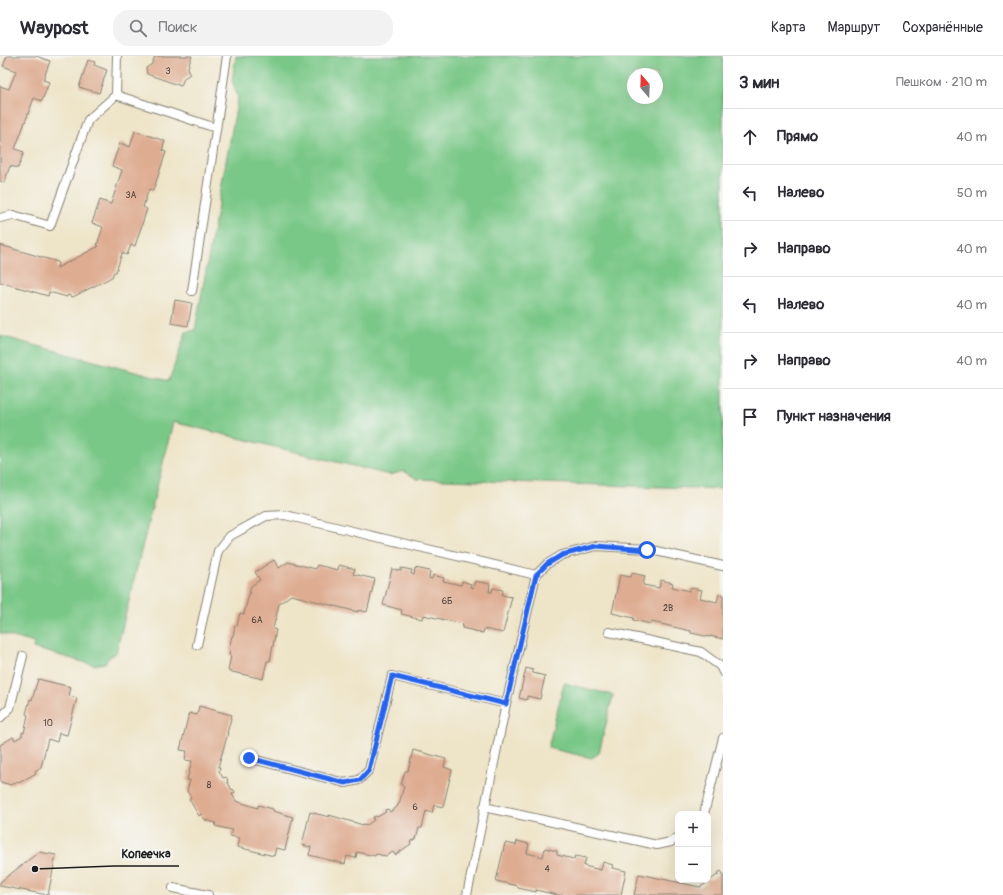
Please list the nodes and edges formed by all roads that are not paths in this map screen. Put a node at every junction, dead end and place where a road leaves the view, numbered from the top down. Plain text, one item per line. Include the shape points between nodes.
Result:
1 (117, 56) edge
2 (227, 56) edge
3 (116, 95) junction
4 (216, 128) junction
5 (0, 218) edge
6 (192, 291) dead end
7 (723, 566) edge
8 (536, 575) junction
9 (608, 632) dead end
10 (196, 645) dead end
11 (23, 656) dead end
12 (723, 672) edge
13 (506, 704) junction
14 (0, 718) edge
15 (723, 738) edge
16 (249, 758) dead end
17 (484, 807) junction
18 (705, 811) edge
19 (675, 840) edge
20 (173, 888) dead end
21 (208, 895) edge
22 (466, 895) edge

1 - 3 lane
2 - 4 lane
3 - 4 lane
3 - 5 lane via 88,120 50,226 13,215
4 - 6 lane
7 - 8 lane via 647,550 596,546 562,555 547,564
8 - 10 lane via 285,514 266,516 230,536 218,551
8 - 13 lane
9 - 12 lane via 701,652 720,666
11 - 14 lane via 10,708
13 - 16 lane via 392,676 369,770 360,780 345,783
13 - 17 lane
15 - 18 lane
17 - 19 lane via 657,845
17 - 22 lane
20 - 21 lane

